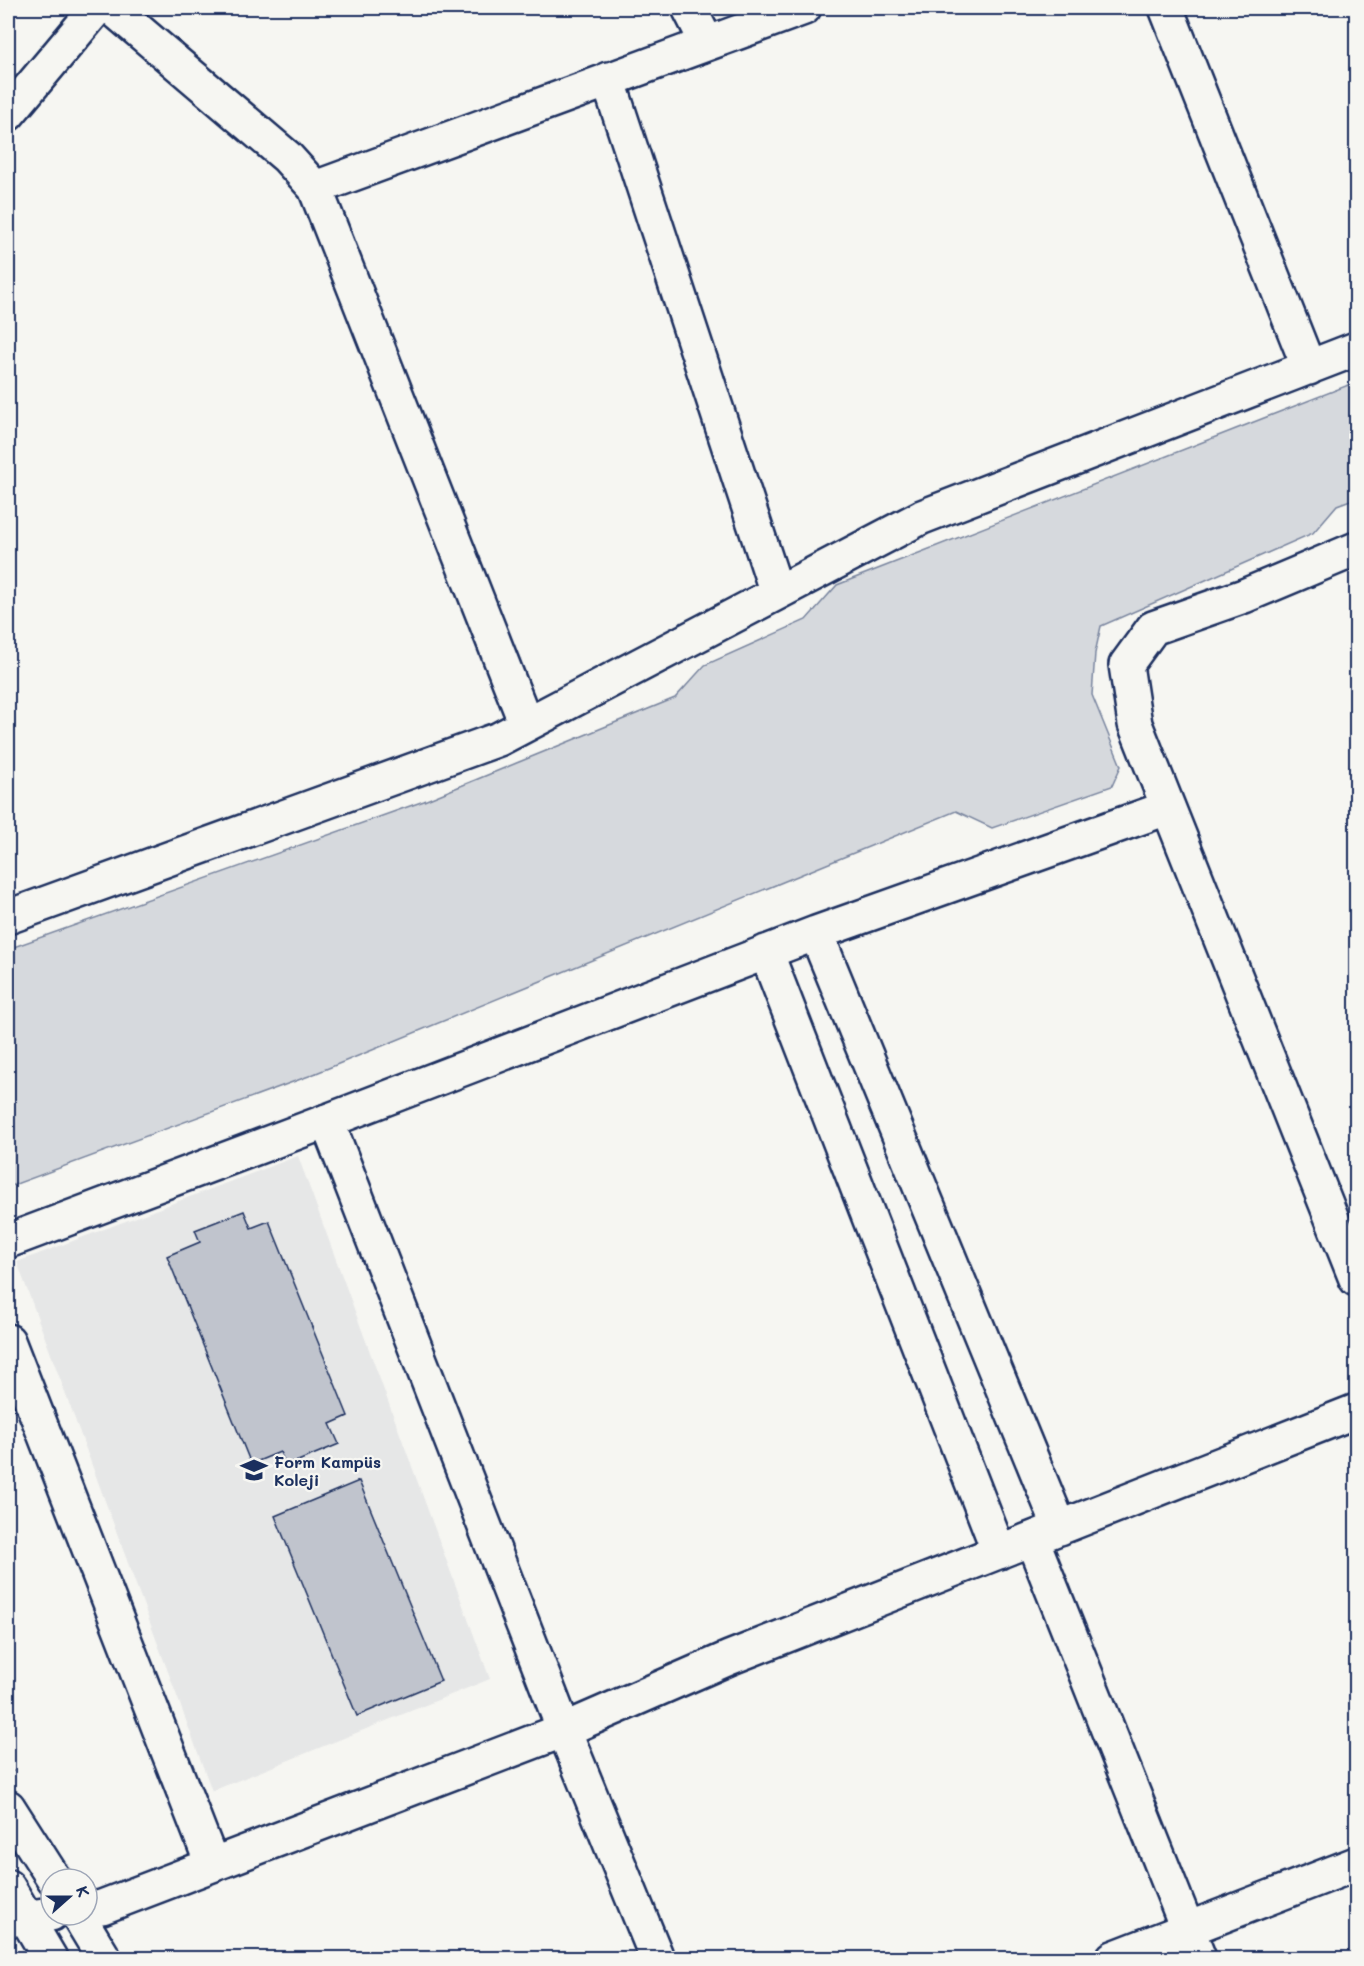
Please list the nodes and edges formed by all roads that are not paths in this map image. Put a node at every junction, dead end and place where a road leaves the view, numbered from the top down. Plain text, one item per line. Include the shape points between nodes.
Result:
1 (97, 8) edge
2 (112, 8) edge
3 (689, 8) edge
4 (804, 8) edge
5 (1166, 8) edge
6 (707, 43) junction
7 (608, 79) junction
8 (8, 114) edge
9 (315, 188) junction
10 (1356, 349) edge
11 (1309, 368) junction
12 (1356, 549) edge
13 (777, 593) junction
14 (526, 724) junction
15 (1167, 808) junction
16 (8, 917) edge
17 (816, 933) junction
18 (766, 952) junction
19 (327, 1121) junction
20 (8, 1241) edge
21 (1356, 1279) edge
22 (8, 1341) edge
23 (1356, 1411) edge
24 (1046, 1533) junction
25 (999, 1552) junction
26 (564, 1730) junction
27 (8, 1807) edge
28 (212, 1864) junction
29 (1356, 1864) edge
30 (46, 1867) edge
31 (8, 1887) edge
32 (99, 1907) edge
33 (28, 1917) edge
34 (85, 1927) edge
35 (1194, 1944) edge
36 (50, 1959) edge
37 (104, 1959) edge
38 (657, 1959) edge
39 (1113, 1959) edge

1 - 8 street
2 - 9 street via 287,157
3 - 6 street
4 - 6 street
5 - 11 street
6 - 7 street
7 - 9 street
7 - 13 street
9 - 14 street
10 - 11 street
11 - 13 street via 922,517
12 - 15 street via 1244,596 1153,628 1126,665 1135,724
13 - 14 street
14 - 16 street via 499,739
15 - 17 street
15 - 21 street
17 - 18 street
17 - 24 street
18 - 19 street
18 - 25 street
19 - 20 street
19 - 26 street
22 - 28 street
23 - 24 street
24 - 25 street
24 - 35 street
25 - 26 street via 729,1658
26 - 28 street
26 - 38 street
27 - 30 street
28 - 32 street
29 - 35 street
31 - 33 street
33 - 36 street
34 - 37 street
35 - 39 street

